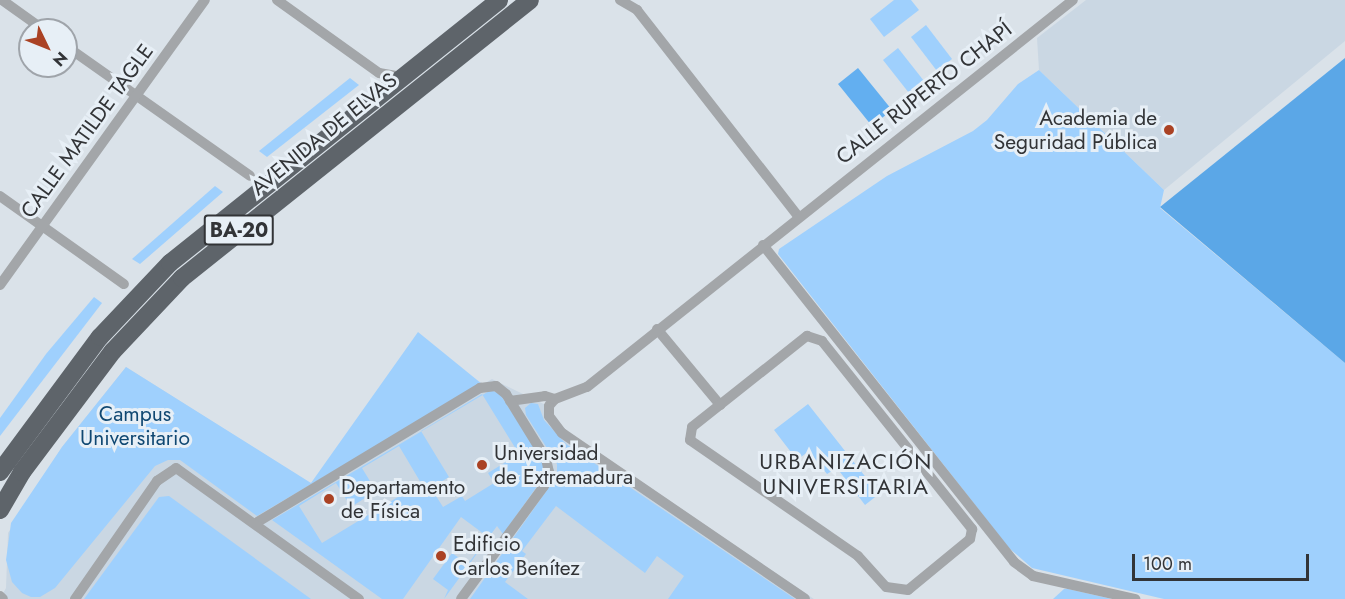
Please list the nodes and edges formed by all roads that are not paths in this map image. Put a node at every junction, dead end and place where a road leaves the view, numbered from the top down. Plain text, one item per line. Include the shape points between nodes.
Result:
1 (2, 0) edge
2 (205, 0) edge
3 (277, 0) edge
4 (499, 0) edge
5 (530, 0) edge
6 (620, 0) edge
7 (1072, 0) edge
8 (635, 5) edge
9 (27, 18) edge
10 (78, 55) edge
11 (402, 77) junction
12 (136, 96) junction
13 (250, 176) dead end
14 (0, 196) edge
15 (799, 217) junction
16 (42, 226) junction
17 (763, 245) junction
18 (124, 284) dead end
19 (0, 285) edge
20 (657, 329) junction
21 (555, 399) junction
22 (510, 401) junction
23 (720, 405) junction
24 (0, 472) edge
25 (0, 510) edge
26 (256, 524) junction
27 (0, 596) edge
28 (3, 599) edge
29 (75, 599) edge
30 (359, 599) edge
31 (461, 599) edge
32 (805, 599) edge
33 (1135, 599) edge

1 - 9 street
2 - 12 street, CALLE MATILDE TAGLE
3 - 11 street via 379,73
4 - 11 highway, AVENIDA DE ELVAS / BA-20
5 - 25 highway, AVENIDA DE ELVAS / BA-20 via 176,284 113,351 22,472
6 - 8 street
7 - 15 street, CALLE RUPERTO CHAPÍ
8 - 15 street
10 - 12 street
11 - 24 highway, AVENIDA DE ELVAS / BA-20 via 163,270 79,363
12 - 13 street
12 - 16 street, CALLE MATILDE TAGLE
14 - 16 street
15 - 17 street
16 - 18 street
16 - 19 street, CALLE MATILDE TAGLE
17 - 20 street
17 - 33 street via 1009,556 1026,572
20 - 21 street via 587,387
20 - 23 street
21 - 22 street via 545,396
21 - 32 street via 549,406 549,416 562,433
22 - 26 street via 496,386 480,388
22 - 31 street via 546,459 548,479
23 - 23 street via 690,429 693,444 858,556 890,589 912,588 971,538 972,529 816,336 802,338
26 - 29 street via 183,470 172,468 161,476
26 - 30 street
27 - 28 street

